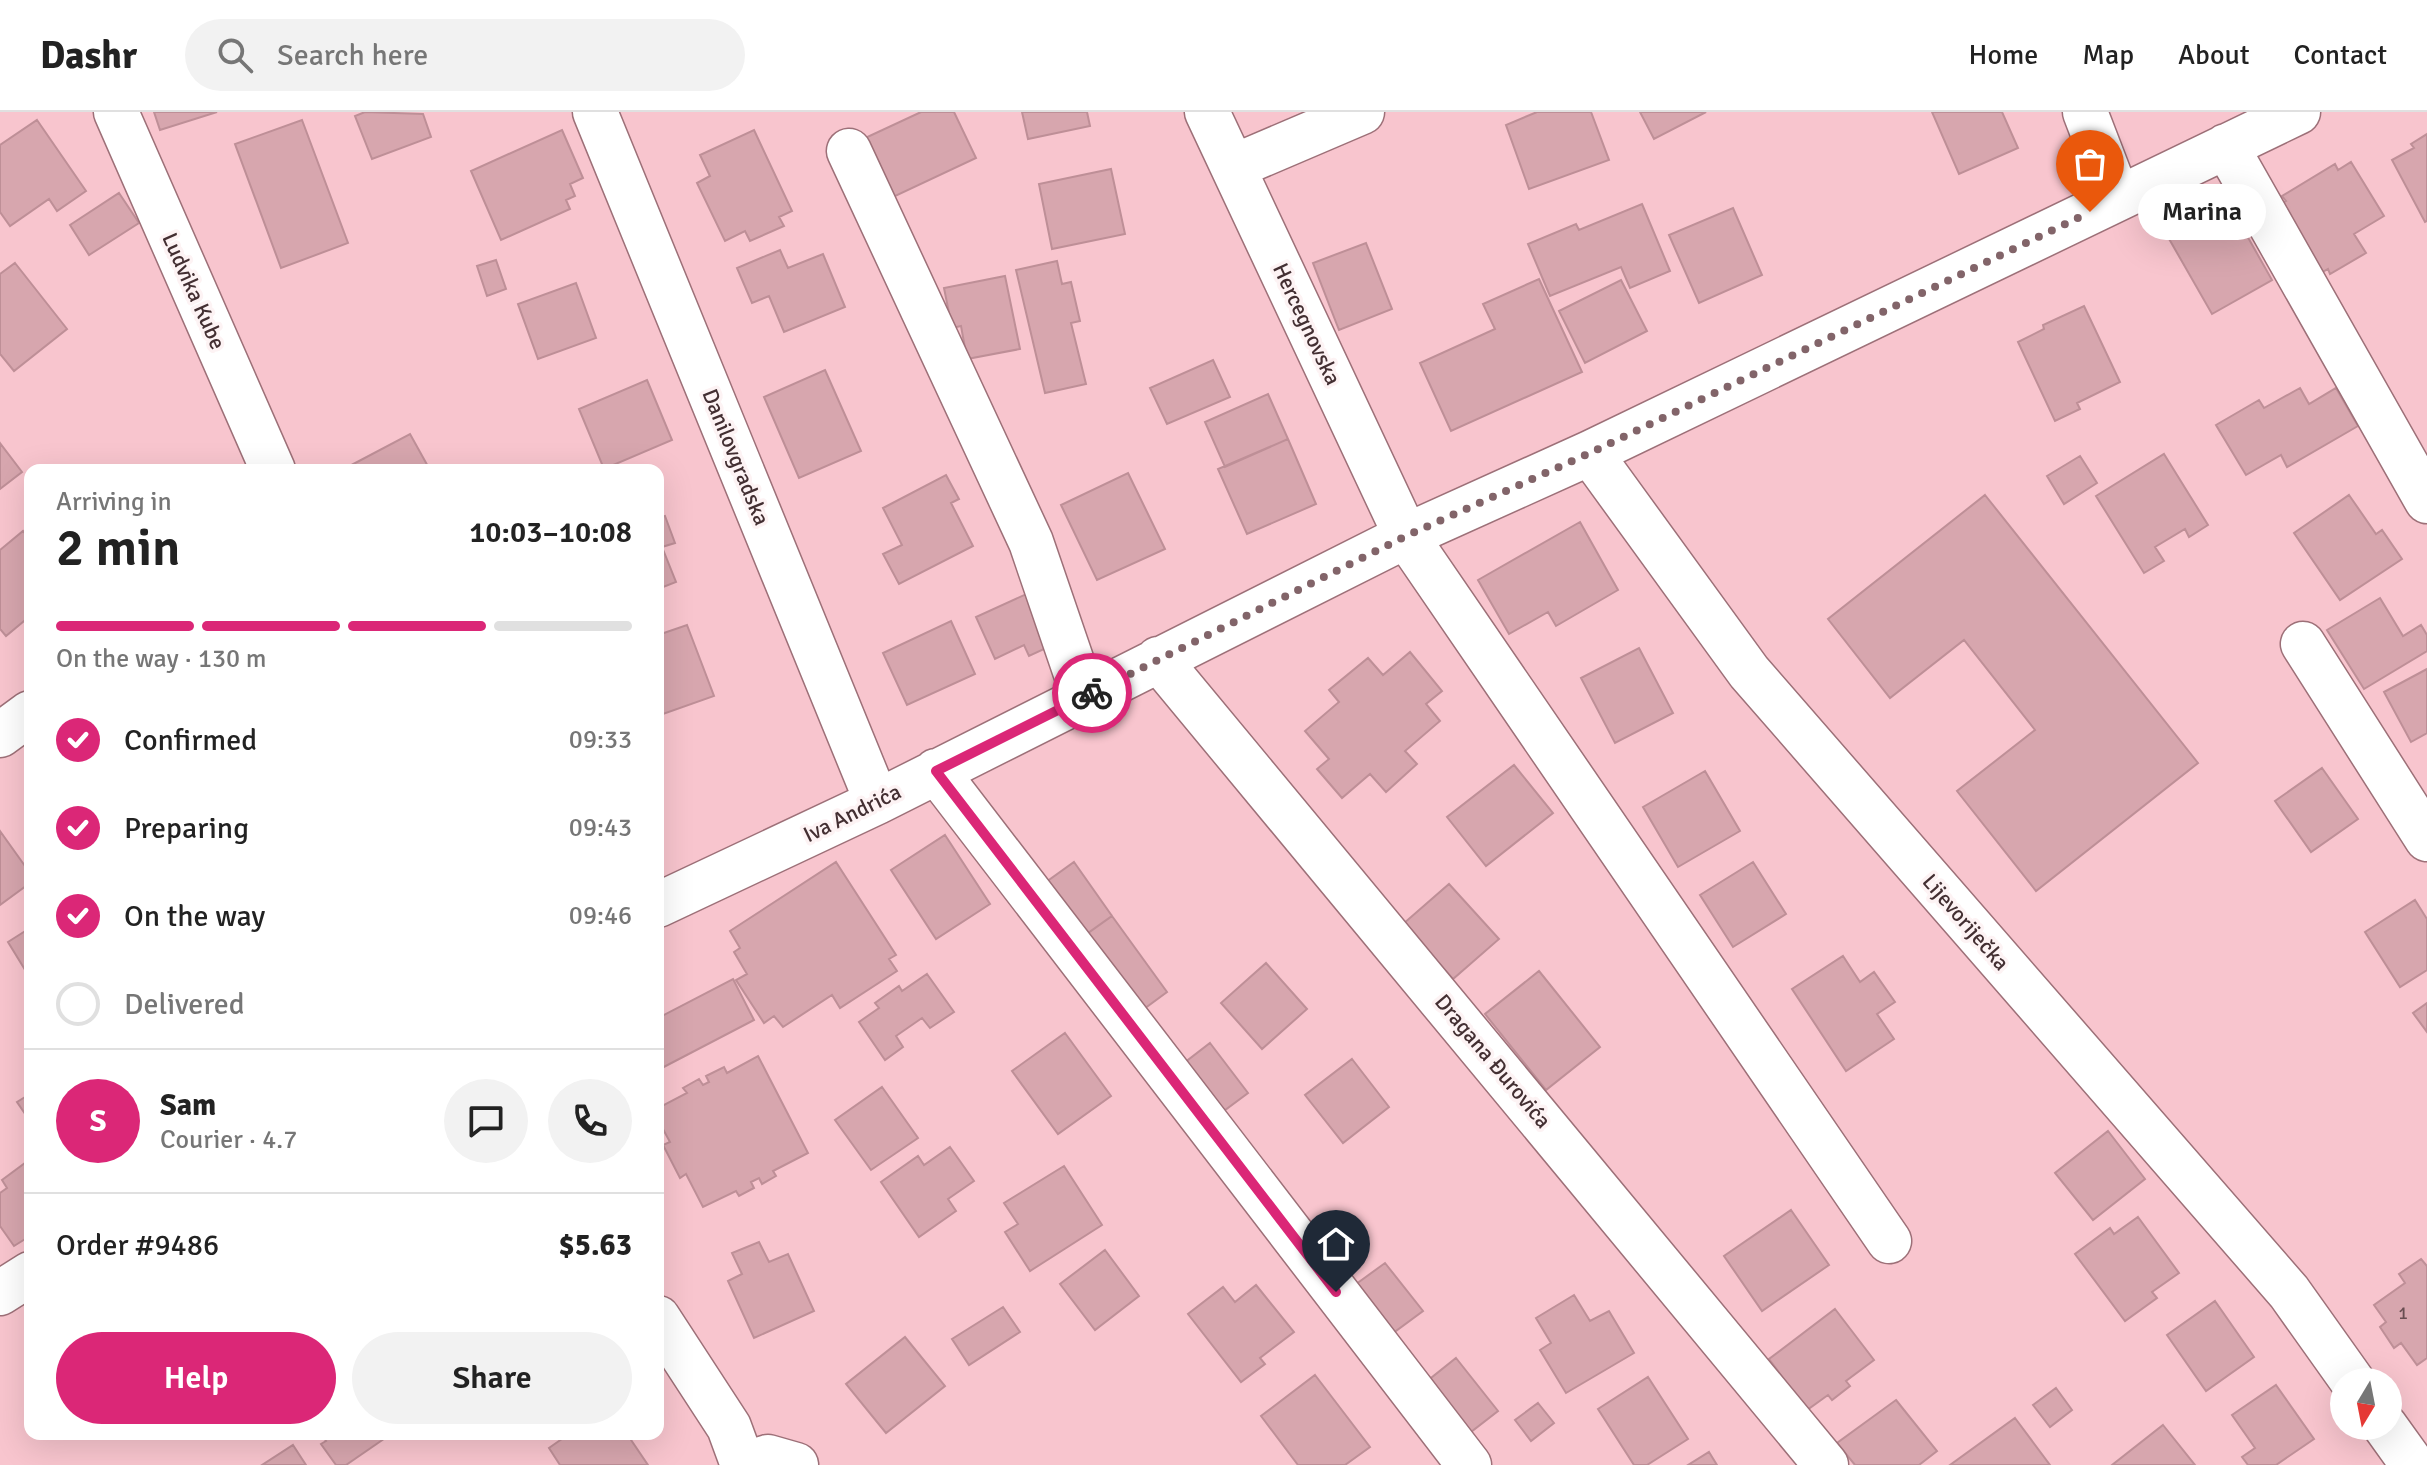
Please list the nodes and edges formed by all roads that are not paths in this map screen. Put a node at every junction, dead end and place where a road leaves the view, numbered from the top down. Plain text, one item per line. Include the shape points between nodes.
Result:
1 (116, 112) edge
2 (595, 112) edge
3 (1207, 112) edge
4 (1362, 112) edge
5 (2085, 112) edge
6 (2298, 112) edge
7 (2226, 146) junction
8 (849, 151) dead end
9 (1233, 167) junction
10 (2118, 198) junction
11 (1590, 453) junction
12 (270, 464) edge
13 (2427, 501) edge
14 (1406, 536) junction
15 (2303, 644) dead end
16 (1158, 659) junction
17 (1084, 697) junction
18 (936, 771) junction
19 (877, 802) junction
20 (2427, 839) edge
21 (664, 902) edge
22 (1889, 1241) dead end
23 (24, 1278) edge
24 (0, 1293) edge
25 (664, 1327) edge
26 (2343, 1368) edge
27 (2395, 1440) edge
28 (744, 1464) edge
29 (796, 1465) edge
30 (1469, 1465) edge
31 (1826, 1465) edge
32 (2413, 1465) edge

1 - 12 street, Ludvika Kube
2 - 19 street, Danilovgradska
3 - 9 street, Hercegnovska
4 - 9 street
5 - 10 street
6 - 7 street, Iva Andrića
7 - 10 street, Iva Andrića
7 - 13 street
8 - 17 street via 1031,542
9 - 14 street, Hercegnovska
10 - 11 street, Iva Andrića
11 - 14 street, Iva Andrića
11 - 26 street, Lijevoriječka via 1749,672 2289,1292
14 - 16 street, Iva Andrića
14 - 22 street, Hercegnovska
15 - 20 street
16 - 17 street, Iva Andrića
16 - 31 street, Dragana Đurovića
17 - 18 street, Iva Andrića
18 - 19 street, Iva Andrića
18 - 30 street
19 - 21 street, Iva Andrića
23 - 24 street
25 - 28 street via 729,1427
27 - 32 street
28 - 29 street via 768,1457

